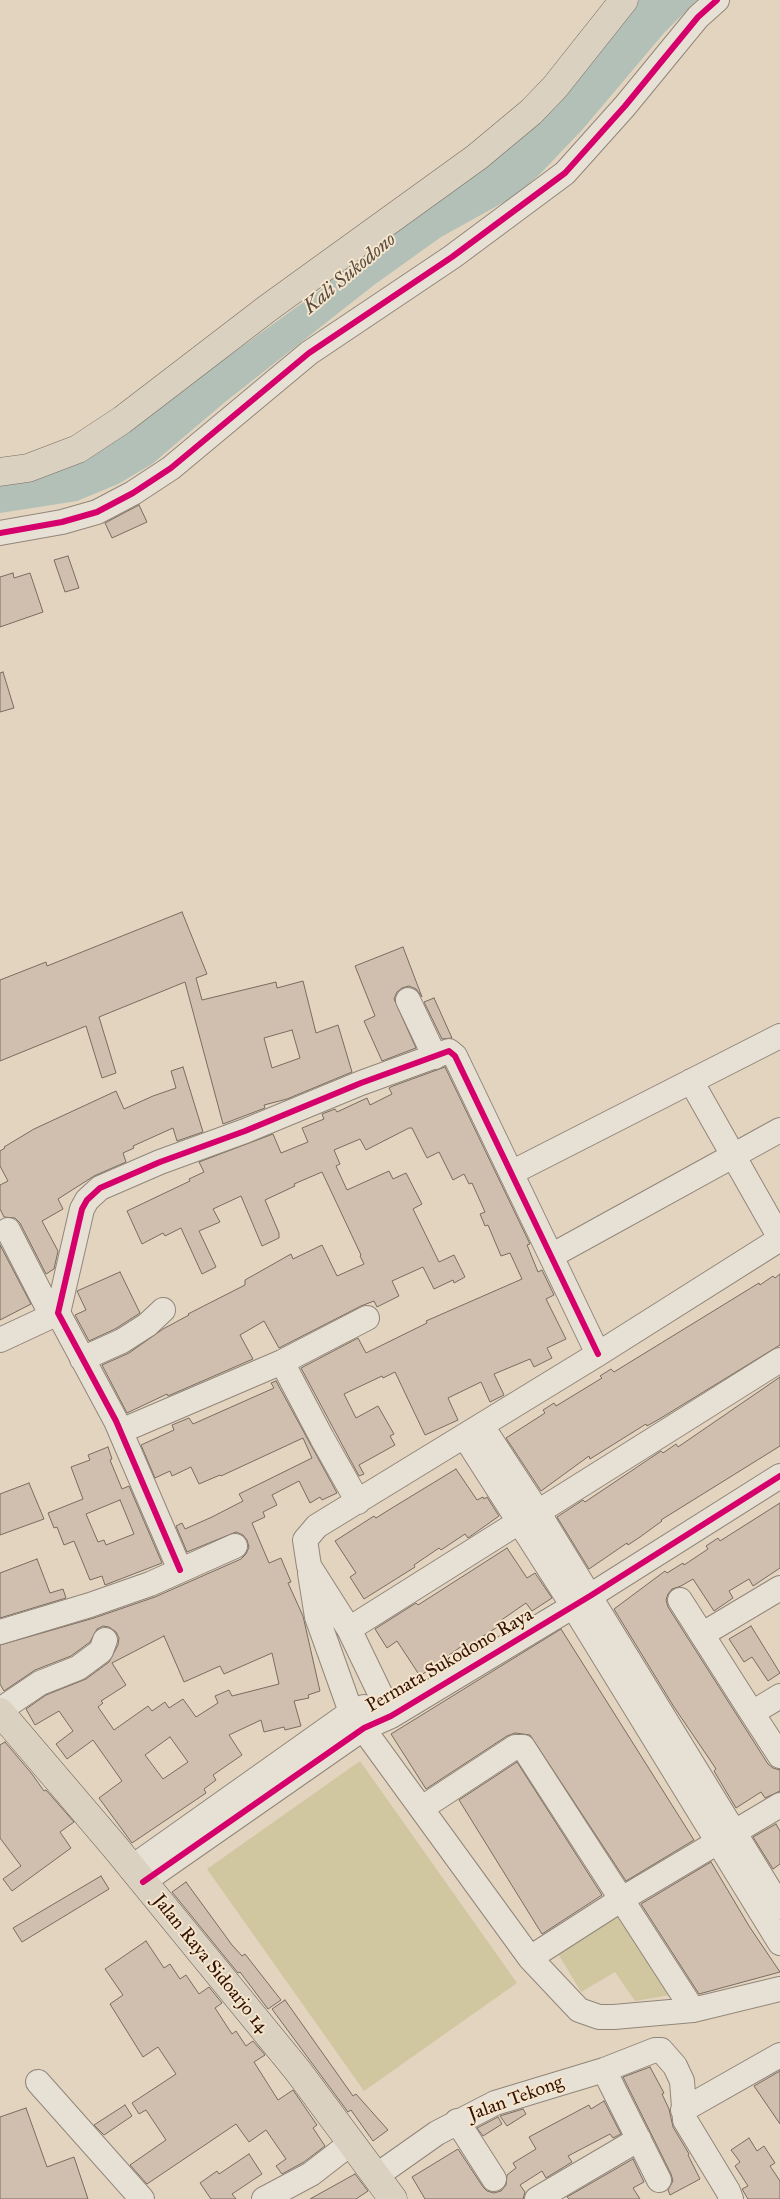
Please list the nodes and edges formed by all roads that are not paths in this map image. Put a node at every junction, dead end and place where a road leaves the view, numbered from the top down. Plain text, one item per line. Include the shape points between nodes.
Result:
1 (624, 0) edge
2 (717, 0) edge
3 (0, 472) edge
4 (0, 534) edge
5 (408, 1000) dead end
6 (780, 1036) edge
7 (435, 1057) junction
8 (691, 1082) junction
9 (780, 1130) edge
10 (733, 1156) junction
11 (511, 1173) junction
12 (8, 1230) dead end
13 (780, 1238) edge
14 (551, 1256) junction
15 (163, 1310) dead end
16 (55, 1314) junction
17 (367, 1318) dead end
18 (0, 1340) edge
19 (598, 1354) junction
20 (82, 1359) junction
21 (780, 1360) edge
22 (282, 1362) junction
23 (121, 1431) junction
24 (474, 1431) junction
25 (780, 1476) edge
26 (358, 1502) junction
27 (529, 1517) junction
28 (235, 1546) dead end
29 (309, 1566) junction
30 (180, 1570) junction
31 (780, 1588) edge
32 (680, 1600) dead end
33 (581, 1601) junction
34 (349, 1629) junction
35 (0, 1632) edge
36 (703, 1634) junction
37 (104, 1640) dead end
38 (780, 1696) edge
39 (388, 1708) junction
40 (0, 1711) edge
41 (752, 1712) junction
42 (358, 1720) junction
43 (780, 1756) edge
44 (780, 1805) edge
45 (422, 1808) junction
46 (725, 1836) junction
47 (137, 1875) junction
48 (622, 1899) junction
49 (780, 1907) edge
50 (780, 1944) edge
51 (530, 1958) junction
52 (780, 1989) edge
53 (693, 2010) junction
54 (779, 2059) edge
55 (604, 2070) junction
56 (38, 2082) dead end
57 (683, 2110) junction
58 (457, 2121) junction
59 (638, 2139) junction
60 (362, 2157) junction
61 (494, 2179) dead end
62 (659, 2180) dead end
63 (142, 2199) edge
64 (264, 2199) edge
65 (393, 2199) edge
66 (537, 2199) edge
67 (731, 2199) edge

1 - 3 main road via 555,87 531,112 477,157 268,308 122,420 78,449 28,468
2 - 4 street via 698,17 565,173 452,256 309,353 171,468 97,512
5 - 7 street
6 - 8 street
7 - 11 street via 449,1051 455,1056
7 - 16 street via 361,1083 100,1188 82,1209
8 - 10 street
8 - 11 street
9 - 10 street
10 - 13 street
10 - 14 street
11 - 14 street
12 - 16 street
13 - 19 street
14 - 19 street
15 - 20 street via 122,1342
16 - 18 street
16 - 20 street
17 - 22 street
19 - 24 street
20 - 23 street
21 - 27 street
22 - 23 street
22 - 26 street
23 - 30 street
24 - 26 street
24 - 27 street
25 - 33 street, Permata Sukodono Raya
26 - 29 street via 317,1526 305,1540
27 - 33 street
27 - 34 street
28 - 30 street
29 - 34 street
29 - 42 street via 317,1617
30 - 35 street via 90,1605
31 - 36 street
32 - 36 street
33 - 39 street, Permata Sukodono Raya via 427,1694
33 - 46 street
34 - 39 street
36 - 41 street
37 - 40 street via 101,1651 78,1668 40,1684
38 - 41 street
39 - 42 street, Permata Sukodono Raya
40 - 47 main road, Jalan Raya Sidoarjo 14
41 - 43 street
42 - 45 street
42 - 47 street, Permata Sukodono Raya
44 - 46 street
45 - 48 street via 519,1745
45 - 51 street
46 - 48 street
46 - 49 street
46 - 50 street
47 - 60 main road, Jalan Raya Sidoarjo 14 via 298,2071
48 - 51 street
48 - 53 street
51 - 53 street via 579,2010 614,2017
52 - 53 street
54 - 57 street
55 - 57 street, Jalan Tekong via 661,2050 682,2082
55 - 58 street, Jalan Tekong via 495,2103
55 - 59 street
56 - 63 street
57 - 67 street via 690,2130
58 - 60 street, Jalan Tekong
58 - 61 street
59 - 62 street
59 - 66 street
60 - 64 street, Jalan Tekong via 311,2174
60 - 65 main road, Jalan Raya Sidoarjo 14

